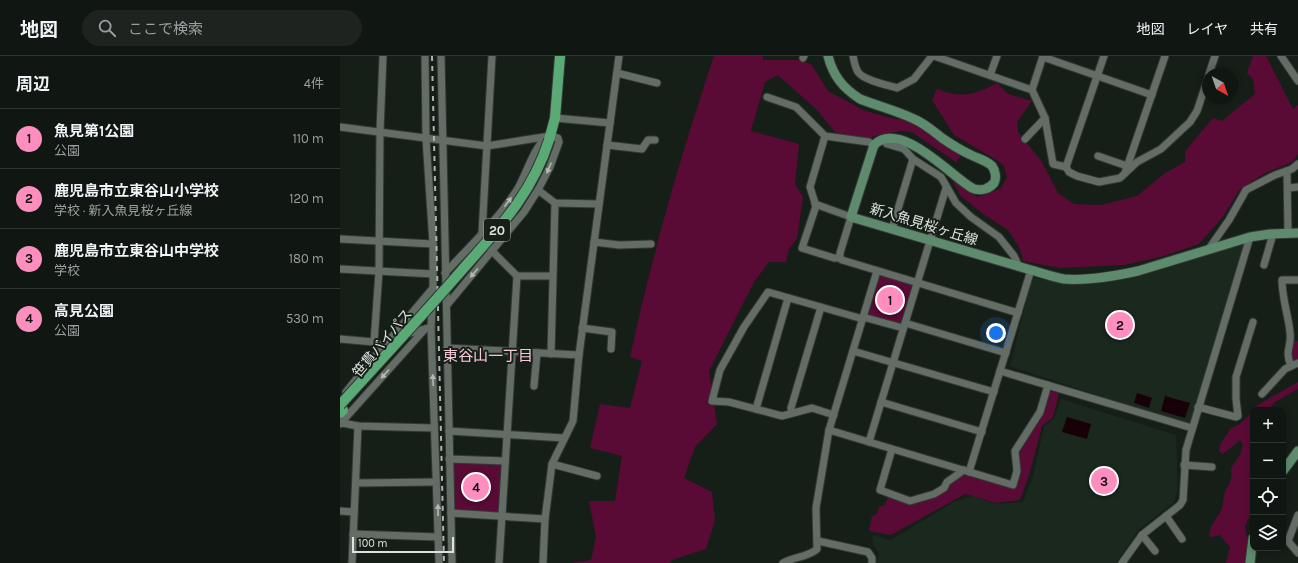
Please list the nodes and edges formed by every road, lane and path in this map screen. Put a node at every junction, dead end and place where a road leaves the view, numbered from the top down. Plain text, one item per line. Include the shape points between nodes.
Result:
1 (383, 56) edge
2 (425, 56) edge
3 (440, 56) edge
4 (492, 56) edge
5 (560, 56) edge
6 (620, 56) edge
7 (828, 56) edge
8 (853, 56) edge
9 (933, 56) edge
10 (997, 56) edge
11 (1104, 56) edge
12 (1165, 56) edge
13 (1215, 56) edge
14 (1281, 56) edge
15 (1043, 57) edge
16 (1211, 68) edge
17 (617, 73) junction
18 (990, 75) junction
19 (1097, 76) junction
20 (1298, 81) edge
21 (657, 83) dead end
22 (1032, 90) junction
23 (1152, 95) junction
24 (767, 97) dead end
25 (1202, 97) edge
26 (555, 118) junction
27 (1045, 118) junction
28 (610, 123) junction
29 (340, 127) edge
30 (380, 131) junction
31 (825, 136) junction
32 (549, 138) junction
33 (426, 139) junction
34 (1025, 139) dead end
35 (655, 140) dead end
36 (883, 140) junction
37 (442, 141) junction
38 (607, 145) junction
39 (874, 145) junction
40 (487, 146) junction
41 (1098, 156) dead end
42 (913, 159) junction
43 (1298, 164) edge
44 (1127, 166) junction
45 (1066, 167) junction
46 (1288, 171) junction
47 (1124, 174) junction
48 (946, 188) junction
49 (1288, 188) junction
50 (1298, 188) edge
51 (538, 190) junction
52 (555, 203) junction
53 (599, 204) junction
54 (815, 204) junction
55 (851, 217) junction
56 (892, 229) junction
57 (482, 232) junction
58 (1288, 233) junction
59 (1298, 233) edge
60 (1273, 234) junction
61 (1250, 237) junction
62 (340, 239) edge
63 (930, 240) junction
64 (379, 241) junction
65 (594, 242) junction
66 (433, 244) junction
67 (651, 244) dead end
68 (1208, 250) junction
69 (492, 251) junction
70 (840, 258) junction
71 (1264, 265) dead end
72 (1019, 267) junction
73 (340, 269) edge
74 (1031, 270) junction
75 (877, 271) junction
76 (379, 272) junction
77 (445, 273) junction
78 (433, 274) junction
79 (517, 276) junction
80 (552, 276) junction
81 (1298, 280) edge
82 (916, 283) junction
83 (433, 288) junction
84 (788, 298) junction
85 (447, 305) junction
86 (821, 307) junction
87 (1018, 313) junction
88 (863, 318) junction
89 (1253, 322) dead end
90 (904, 325) junction
91 (428, 328) junction
92 (582, 328) junction
93 (391, 338) junction
94 (340, 339) edge
95 (374, 342) junction
96 (383, 346) junction
97 (447, 348) junction
98 (611, 349) dead end
99 (853, 350) junction
100 (512, 352) junction
101 (1006, 352) junction
102 (537, 353) junction
103 (551, 354) junction
104 (578, 355) junction
105 (893, 362) junction
106 (1294, 364) edge
107 (1000, 371) junction
108 (1048, 385) junction
109 (534, 386) dead end
110 (994, 392) junction
111 (1262, 394) dead end
112 (340, 398) edge
113 (881, 402) junction
114 (1198, 407) junction
115 (756, 409) junction
116 (792, 413) junction
117 (341, 415) edge
118 (834, 415) junction
119 (358, 426) junction
120 (434, 428) junction
121 (1192, 428) junction
122 (829, 430) junction
123 (449, 431) junction
124 (982, 432) junction
125 (507, 434) junction
126 (564, 438) junction
127 (869, 442) junction
128 (892, 449) junction
129 (1298, 451) edge
130 (450, 458) junction
131 (505, 461) junction
132 (552, 464) junction
133 (1184, 465) junction
134 (1212, 466) dead end
135 (1286, 467) edge
136 (967, 471) junction
137 (598, 476) dead end
138 (436, 482) junction
139 (356, 483) junction
140 (340, 511) edge
141 (354, 512) junction
142 (451, 513) junction
143 (1298, 515) edge
144 (502, 516) junction
145 (1166, 516) junction
146 (545, 519) junction
147 (353, 534) junction
148 (1142, 535) junction
149 (438, 537) junction
150 (1182, 539) dead end
151 (818, 541) junction
152 (1155, 551) dead end
153 (1251, 551) edge
154 (1298, 553) edge
155 (352, 563) edge
156 (439, 563) edge
157 (452, 563) edge
158 (499, 563) edge
159 (543, 563) edge
160 (783, 563) edge
161 (872, 563) edge
162 (1122, 563) edge
163 (1250, 563) edge

1 - 30 street
2 - 33 street
3 - 37 street
4 - 40 street
5 - 26 main road, 笹貫バイパス / 20
6 - 17 street
7 - 36 street via 834,72 846,89 860,99 920,121 955,146 988,162 993,168 996,180 987,189 977,190 944,164 903,140 894,137
8 - 9 street via 860,74 897,88 914,79
9 - 18 street
10 - 18 street
11 - 19 street
12 - 23 street
13 - 16 street
14 - 20 street
15 - 19 street
15 - 22 street
17 - 21 street
17 - 28 street
18 - 22 street
19 - 23 street
19 - 45 street
22 - 27 street
23 - 44 street
24 - 31 street via 796,107
25 - 47 street via 1197,112 1190,122 1161,149 1137,162
26 - 28 street
26 - 32 main road, 笹貫バイパス / 20
27 - 34 street
27 - 45 street via 1053,164
28 - 38 street
29 - 30 street
30 - 33 street
30 - 64 street
31 - 39 street via 869,142
31 - 54 street via 810,188
32 - 40 street
32 -> 51 street via 558,138 559,142
57 -> 32 street via 517,190 540,141
32 - 117 main road, 笹貫バイパス / 20, bridge via 535,176 518,205
33 - 37 street
33 - 66 street
35 - 38 street via 648,140 642,149
36 - 39 street
36 - 42 street via 887,144 904,149
37 - 40 street
37 - 77 street
38 - 53 street
39 - 55 street, 新入魚見桜ヶ丘線
40 - 57 street
41 - 44 street
42 - 48 street via 937,174
42 - 56 street
43 - 46 street
44 - 47 street
45 - 47 street via 1073,175 1099,182 1116,179
46 - 49 street
46 - 68 street via 1246,190
48 - 63 street
48 - 72 street via 956,203 999,237
49 - 50 street
49 - 58 street
51 - 52 street
51 - 69 street via 524,212
52 - 53 street
52 - 80 street
53 - 65 street
54 - 55 street
54 - 70 street via 802,248
55 - 56 street, 新入魚見桜ヶ丘線
55 - 70 street
56 - 63 street, 新入魚見桜ヶ丘線
57 - 69 street
57 - 77 street
58 - 59 street, 新入魚見桜ヶ丘線
58 - 60 street, 新入魚見桜ヶ丘線
60 - 61 street, 新入魚見桜ヶ丘線
60 - 71 street
61 - 68 street, 新入魚見桜ヶ丘線
61 - 114 street
62 - 64 street
63 - 72 street, 新入魚見桜ヶ丘線
63 - 82 street
64 - 66 street
64 - 76 street
65 - 67 street via 619,245
65 - 92 street
66 - 78 street
68 - 74 street, 新入魚見桜ヶ丘線 via 1120,275 1073,279 1054,277
69 - 79 street
69 -> 85 street
70 - 75 street
72 - 74 street, 新入魚見桜ヶ丘線
73 - 76 street
74 - 87 street
75 - 82 street
75 - 88 street
76 - 78 street
76 - 95 street
77 - 85 street
78 - 83 street
79 - 80 street
79 - 100 street
80 - 103 street
81 - 106 street via 1282,280 1282,295 1291,333 1287,356
82 - 87 street
82 - 90 street
83 - 91 street
83 - 93 street
84 - 86 street
84 - 115 street
84 - 115 street via 768,292 744,327 720,370 712,401 730,402
85 - 97 street
86 - 88 street
86 - 116 street via 791,408
87 - 101 street
88 - 90 street
88 - 99 street
89 - 114 street via 1236,377 1238,416
90 - 101 street
90 - 105 street
91 - 93 street
91 -> 117 street
120 -> 91 street
92 - 98 street via 612,332
92 - 104 street
93 - 96 street
94 - 95 street
95 - 96 street
96 - 112 street
97 - 100 street
97 - 123 street
99 - 105 street
99 - 118 street
100 - 102 street
100 - 125 street
101 - 107 street
102 - 103 street
102 - 109 street
103 - 104 street
104 - 126 street via 573,421
105 - 110 street
105 - 113 street
106 - 111 street via 1285,369
107 - 108 street
107 - 110 street
108 - 121 street
108 - 136 street via 1040,412 1015,452 1018,471 1013,485
110 - 124 street
113 - 124 street
113 - 127 street
114 - 121 street
115 - 116 street via 782,416
116 - 118 street via 812,408
117 - 119 street
118 - 122 street
119 - 120 street
119 - 139 street
120 - 138 street
121 - 133 street
122 - 127 street
122 - 151 street via 816,508
123 - 125 street
123 - 130 street
124 - 136 street
125 - 126 street
125 - 131 street
126 - 132 street
127 - 128 street
128 - 136 street
128 - 136 street via 880,490 910,501 934,494 944,488 947,482
129 - 135 street
130 - 131 street
130 - 142 street
131 - 144 street
132 - 137 street
132 - 146 street
133 - 134 street
133 - 145 street via 1183,500
138 - 139 street
149 -> 138 street
139 - 141 street
140 - 141 street
141 - 147 street
142 - 144 street
142 - 157 street
143 - 154 street via 1288,541
144 - 146 street
144 - 158 street
145 - 148 street
145 - 150 street
146 - 159 street
147 - 149 street
147 - 155 street
148 - 152 street
148 - 162 street
149 - 156 street
151 - 160 street via 814,552
151 - 161 street via 868,552
153 - 163 street

